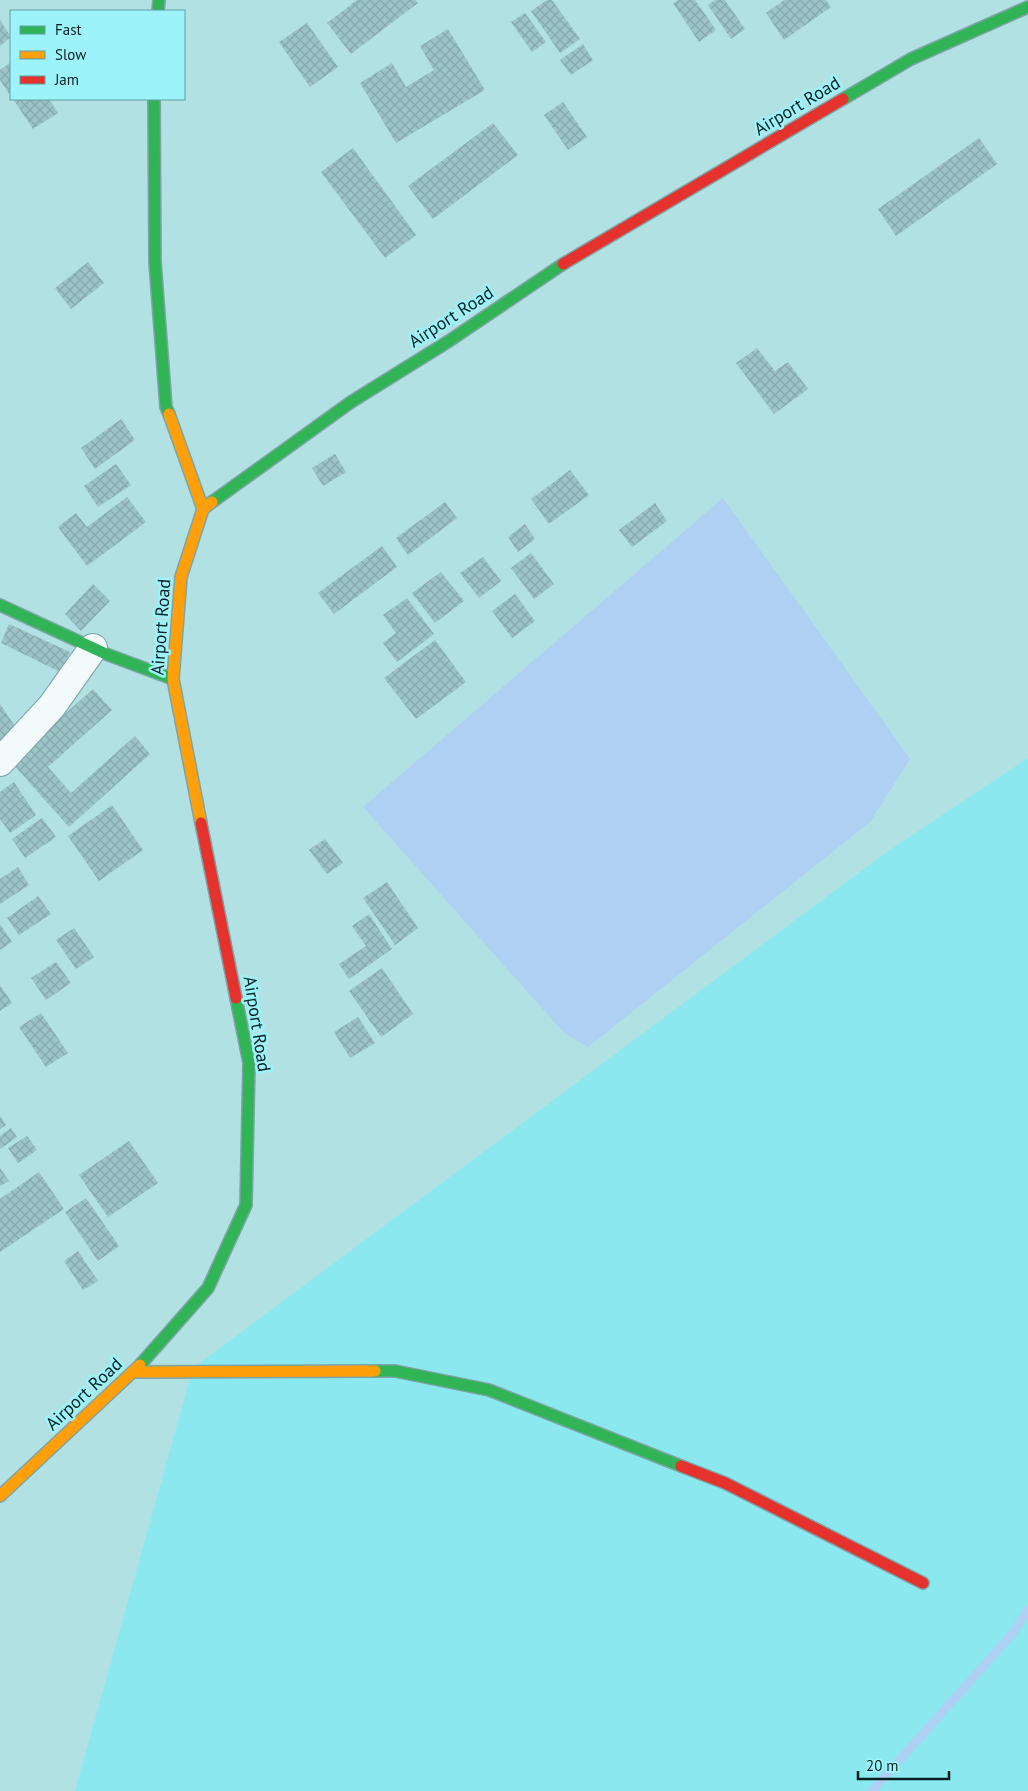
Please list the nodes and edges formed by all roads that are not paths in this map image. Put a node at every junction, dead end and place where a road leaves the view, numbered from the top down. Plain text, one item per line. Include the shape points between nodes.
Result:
1 (1028, 7) edge
2 (154, 100) edge
3 (204, 509) junction
4 (0, 605) edge
5 (93, 648) junction
6 (173, 679) junction
7 (0, 762) edge
8 (134, 1372) junction
9 (0, 1496) edge
10 (923, 1583) dead end

1 - 3 main road, Airport Road via 911,59 548,273 449,341 351,402
2 - 3 main road via 155,262 166,407
3 - 6 main road, Airport Road via 181,577
4 - 5 main road
5 - 6 main road
5 - 7 street via 52,706
6 - 8 main road, Airport Road via 249,1063 246,1205 208,1288
8 - 9 main road, Airport Road
8 - 10 main road via 395,1371 489,1390 725,1483

